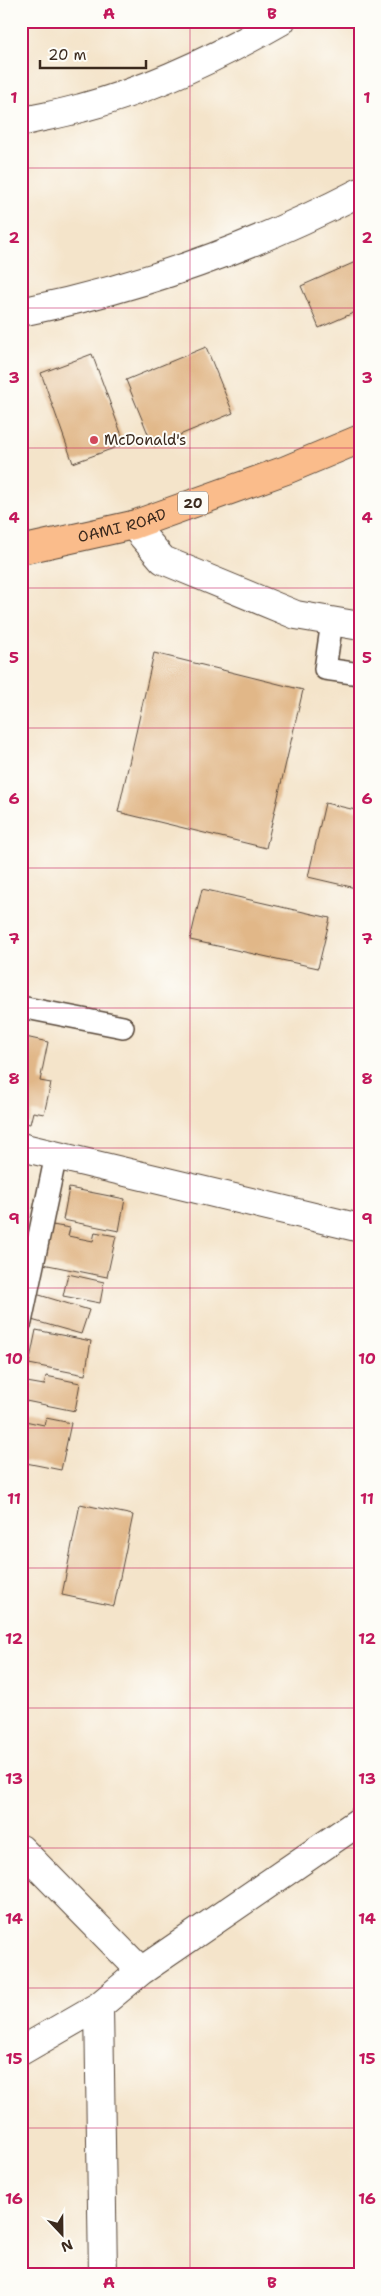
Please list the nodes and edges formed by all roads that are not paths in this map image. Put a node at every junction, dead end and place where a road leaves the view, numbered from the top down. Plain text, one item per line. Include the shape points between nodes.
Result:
1 (281, 21) edge
2 (21, 122) edge
3 (360, 192) edge
4 (21, 312) edge
5 (359, 443) edge
6 (133, 525) junction
7 (21, 550) edge
8 (332, 622) junction
9 (360, 626) edge
10 (360, 674) edge
11 (21, 1007) edge
12 (123, 1027) dead end
13 (21, 1148) edge
14 (56, 1155) junction
15 (360, 1228) edge
16 (21, 1322) edge
17 (360, 1821) edge
18 (21, 1849) edge
19 (141, 1971) junction
20 (99, 2006) junction
21 (21, 2051) edge
22 (103, 2275) edge

1 - 2 street via 167,78 82,108
3 - 4 street via 220,256 130,286
5 - 6 main road, OAMI ROAD / 20
6 - 7 main road, OAMI ROAD / 20
6 - 8 street via 163,560 296,615
8 - 9 street
8 - 10 lane via 324,669
11 - 12 lane
13 - 14 street
14 - 15 street
14 - 16 lane
17 - 19 street
18 - 19 street
19 - 20 street
20 - 21 street
20 - 22 street

